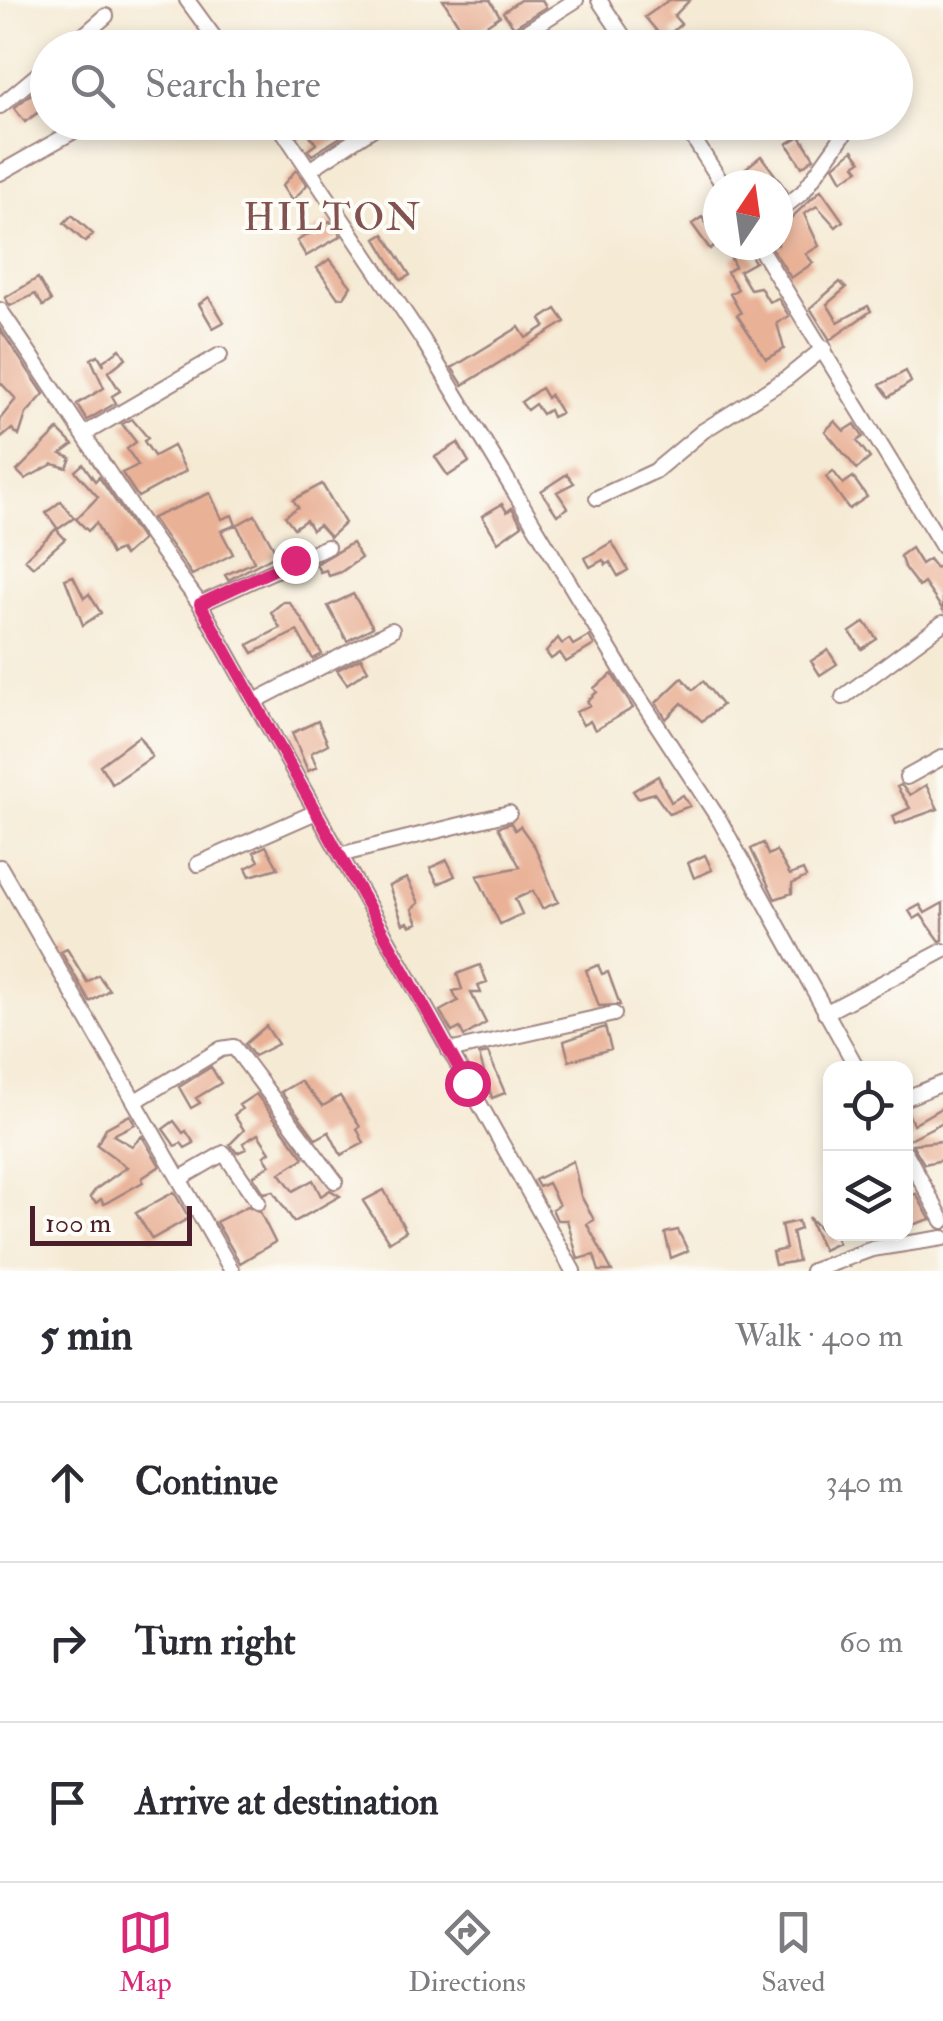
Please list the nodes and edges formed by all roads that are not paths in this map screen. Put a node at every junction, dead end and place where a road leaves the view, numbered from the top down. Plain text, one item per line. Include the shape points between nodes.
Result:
1 (187, 0) edge
2 (576, 0) edge
3 (599, 0) edge
4 (106, 16) dead end
5 (90, 30) edge
6 (209, 30) edge
7 (529, 30) edge
8 (620, 30) edge
9 (30, 81) edge
10 (0, 106) edge
11 (58, 140) edge
12 (289, 140) edge
13 (355, 140) edge
14 (694, 140) edge
15 (840, 140) edge
16 (309, 170) junction
17 (713, 170) edge
18 (0, 173) edge
19 (793, 200) edge
20 (768, 260) edge
21 (0, 310) edge
22 (824, 348) junction
23 (220, 355) dead end
24 (86, 433) junction
25 (598, 498) dead end
26 (327, 547) dead end
27 (943, 547) edge
28 (200, 604) junction
29 (943, 623) edge
30 (392, 630) dead end
31 (843, 698) dead end
32 (257, 700) junction
33 (943, 757) edge
34 (907, 777) dead end
35 (316, 812) junction
36 (508, 813) dead end
37 (343, 854) junction
38 (198, 864) dead end
39 (0, 867) edge
40 (943, 951) edge
41 (614, 1014) dead end
42 (825, 1014) junction
43 (449, 1051) junction
44 (853, 1061) edge
45 (943, 1084) edge
46 (913, 1095) edge
47 (136, 1100) junction
48 (913, 1166) edge
49 (181, 1178) junction
50 (335, 1181) dead end
51 (258, 1202) dead end
52 (943, 1221) edge
53 (943, 1238) edge
54 (845, 1264) edge
55 (232, 1271) edge
56 (573, 1271) edge
57 (812, 1271) edge

1 - 6 street
2 - 7 street
3 - 8 street
4 - 5 street
9 - 10 street
11 - 18 street
12 - 16 street
13 - 16 street
14 - 17 street
15 - 19 street
16 - 42 street via 720,821
20 - 22 street
21 - 24 street
22 - 25 street via 655,471
22 - 27 street
23 - 24 street
24 - 28 street
26 - 28 street
28 - 32 street
29 - 31 street
30 - 32 street
32 - 35 street
33 - 34 street
35 - 37 street
35 - 38 street
36 - 37 street
37 - 43 street
39 - 47 street
40 - 42 street
41 - 43 street
42 - 44 street
43 - 56 street
45 - 46 street
47 - 49 street
47 - 50 street via 234,1046
48 - 52 street
49 - 51 street via 224,1152
49 - 55 street
53 - 54 street
54 - 57 street

